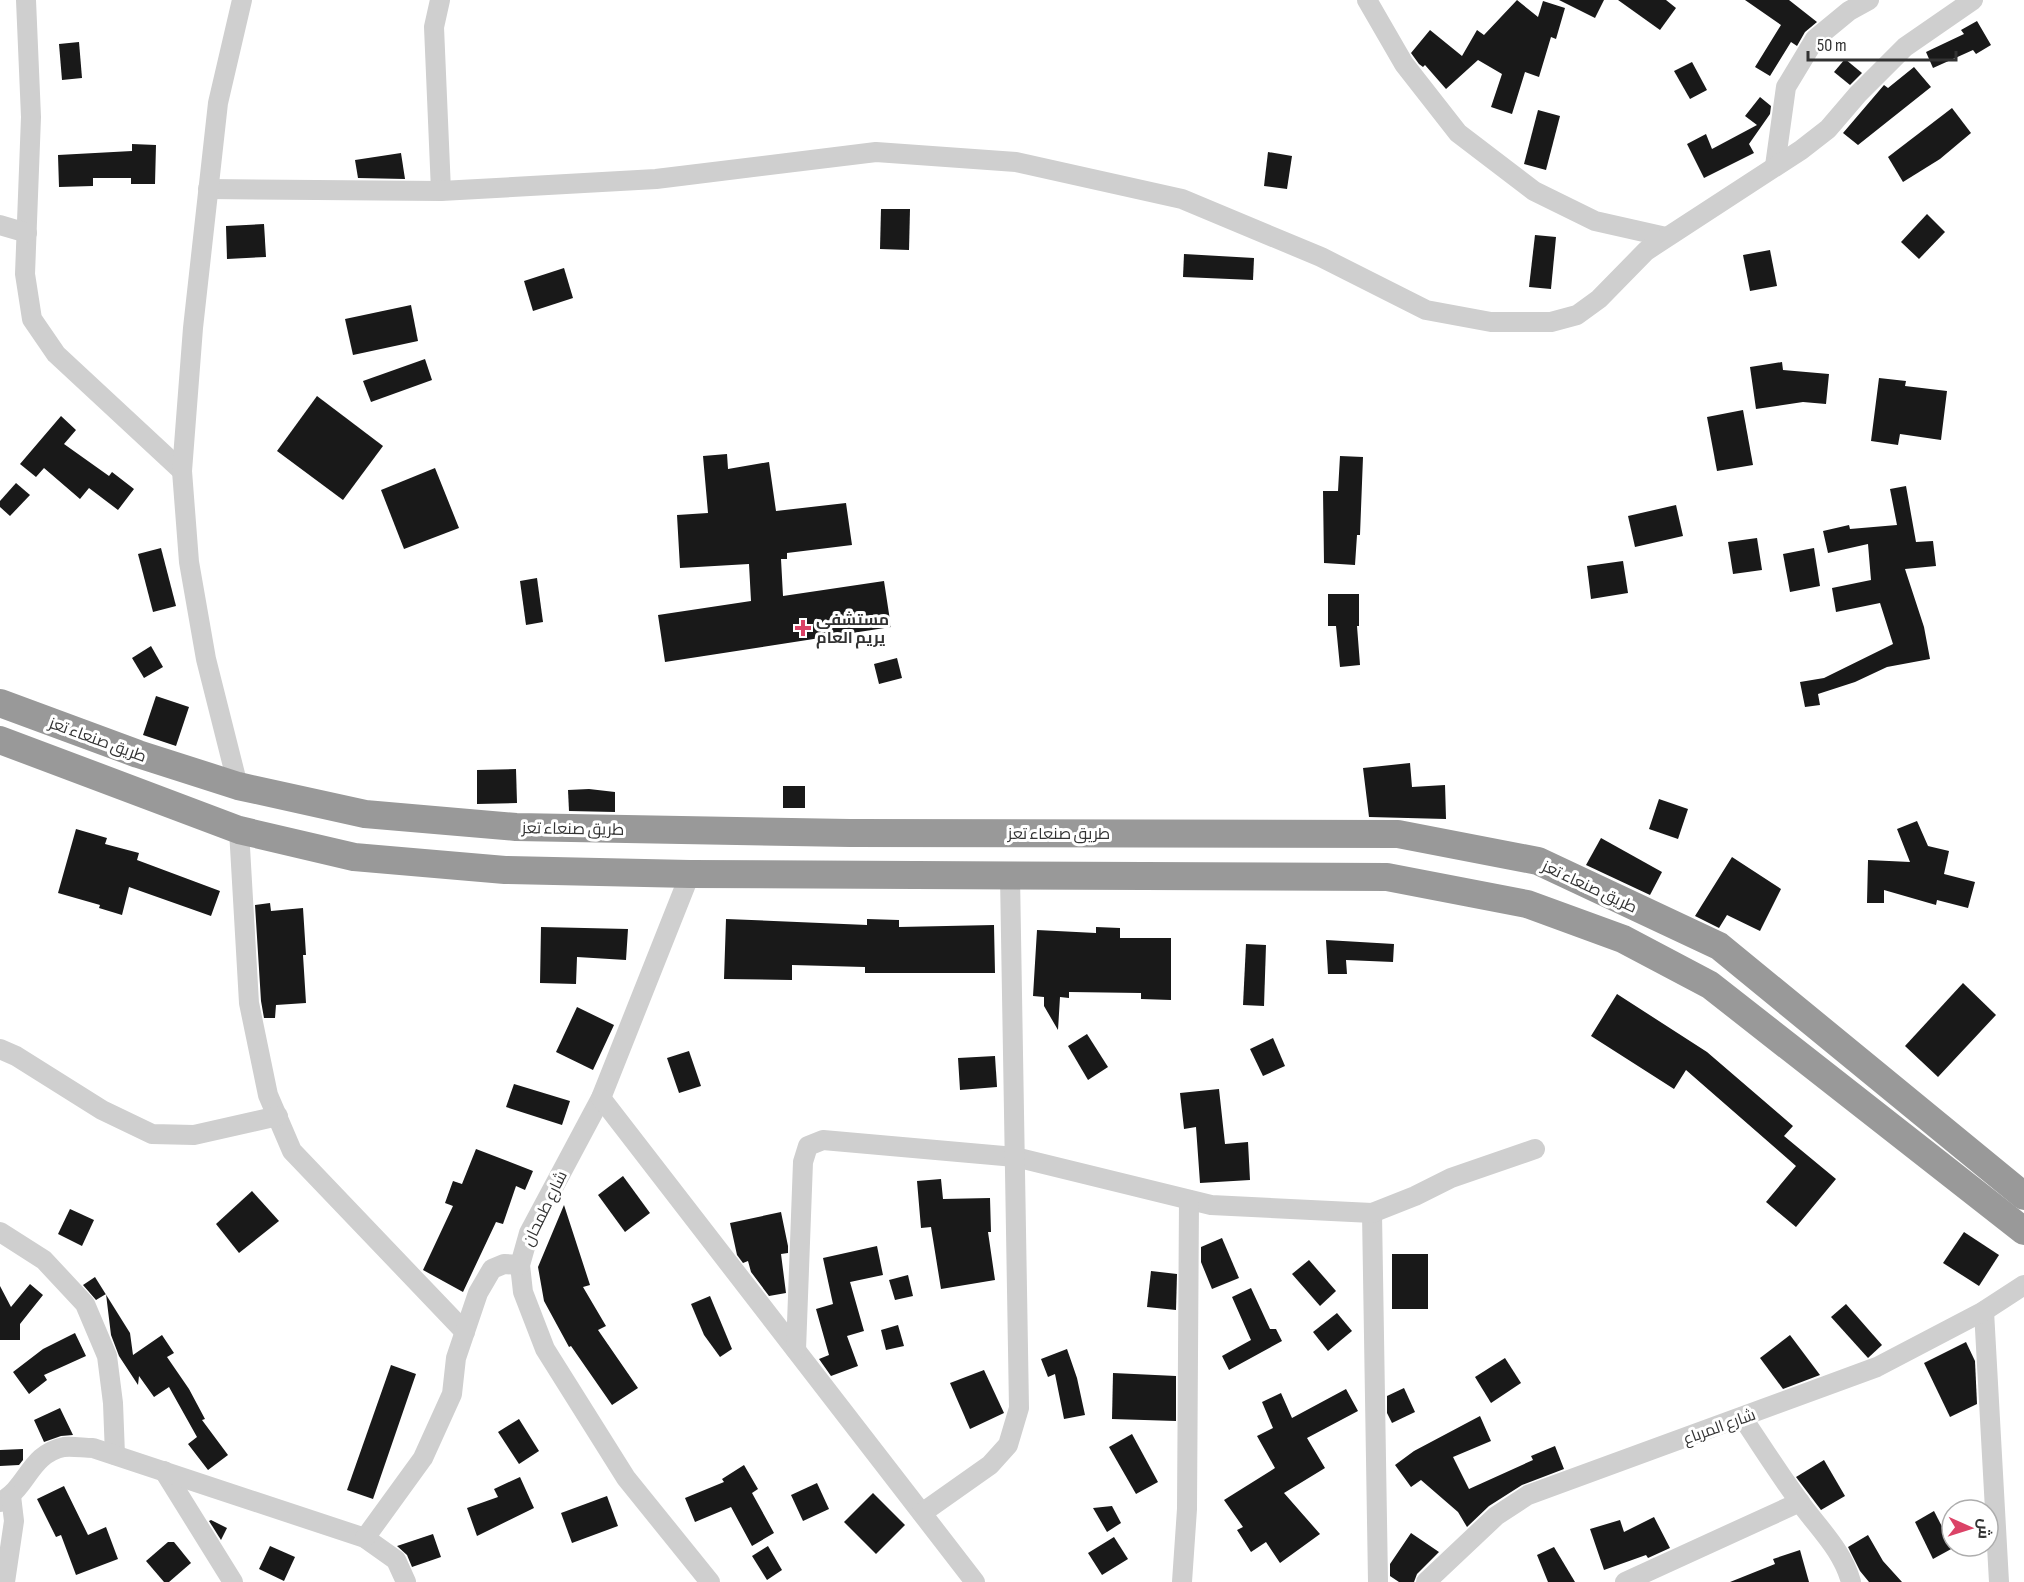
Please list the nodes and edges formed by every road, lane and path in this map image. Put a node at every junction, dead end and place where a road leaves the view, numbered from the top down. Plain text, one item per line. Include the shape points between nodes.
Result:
1 (26, 0) edge
2 (242, 0) edge
3 (440, 0) edge
4 (1367, 0) edge
5 (1869, 0) edge
6 (1973, 0) edge
7 (1775, 166) junction
8 (208, 189) junction
9 (441, 191) junction
10 (0, 225) edge
11 (27, 233) junction
12 (1666, 237) junction
13 (182, 471) junction
14 (0, 703) edge
15 (0, 740) edge
16 (238, 786) junction
17 (696, 829) junction
18 (239, 830) junction
19 (690, 874) junction
20 (1010, 876) junction
21 (0, 1049) edge
22 (601, 1098) junction
23 (278, 1116) junction
24 (1535, 1149) dead end
25 (1015, 1157) junction
26 (2024, 1196) edge
27 (1189, 1200) junction
28 (1372, 1213) junction
29 (2024, 1231) edge
30 (0, 1232) edge
31 (519, 1265) junction
32 (2024, 1285) edge
33 (1984, 1311) junction
34 (465, 1332) junction
35 (796, 1350) junction
36 (1742, 1417) junction
37 (115, 1455) junction
38 (164, 1471) junction
39 (6, 1499) edge
40 (1800, 1502) junction
41 (922, 1513) junction
42 (365, 1538) junction
43 (5, 1582) edge
44 (233, 1582) edge
45 (406, 1582) edge
46 (710, 1582) edge
47 (975, 1582) edge
48 (1182, 1582) edge
49 (1378, 1582) edge
50 (1426, 1582) edge
51 (1625, 1582) edge
52 (1851, 1582) edge
53 (1999, 1582) edge

1 - 11 street via 31,117
2 - 8 street via 218,103
3 - 9 street via 434,48
4 - 12 street via 1404,64 1458,133 1534,191 1595,221
5 - 7 street via 1815,39 1786,87
6 - 7 street via 1905,47 1828,129
7 - 12 street
8 - 9 street
8 - 13 street
9 - 12 street via 656,179 876,152 1016,162 1182,199 1321,256 1426,310 1491,322 1551,322 1577,315 1646,250
10 - 11 street
11 - 13 street via 25,274 32,319 56,354
13 - 16 street via 189,561 204,648
14 - 16 highway, طريق صنعاء تعز
15 - 18 highway, طريق صنعاء تعز
16 - 17 highway, طريق صنعاء تعز via 365,814 516,827
17 - 19 highway
17 - 26 highway, طريق صنعاء تعز via 1398,834 1538,861 1719,946
18 - 19 highway, طريق صنعاء تعز via 354,856 505,870
18 - 23 street via 249,1003 268,1095
19 - 20 highway, طريق صنعاء تعز
19 - 22 street, شارع طمحان
20 - 25 street
20 - 29 highway, طريق صنعاء تعز via 1387,877 1527,904 1623,939 1710,986
21 - 23 street via 102,1110 152,1134 194,1136
22 - 31 street, شارع طمحان via 529,1233
22 - 35 street
23 - 34 street via 292,1151
24 - 28 street via 1451,1178
25 - 27 street
25 - 35 street via 823,1140 808,1146 802,1162
25 - 41 street via 1019,1408 1008,1445 990,1465
27 - 28 street via 1210,1205
27 - 48 street via 1187,1509
28 - 49 street
30 - 37 street via 44,1260 85,1304 107,1356
31 - 34 street via 504,1264 492,1269 478,1293
31 - 46 street, شارع طمحان via 523,1292 545,1349 626,1478
32 - 33 street, شارع المرباع
33 - 36 street, شارع المرباع via 1876,1367
33 - 53 street
34 - 42 street via 456,1358 452,1394 423,1458
35 - 41 street
36 - 40 street
36 - 50 street, شارع المرباع via 1528,1495 1496,1516
37 - 38 street
37 - 39 street via 93,1448 64,1447 38,1458
38 - 42 street
38 - 44 street
39 - 43 street via 14,1521
40 - 51 street
40 - 52 street via 1827,1534
41 - 47 street
42 - 45 street via 396,1560

